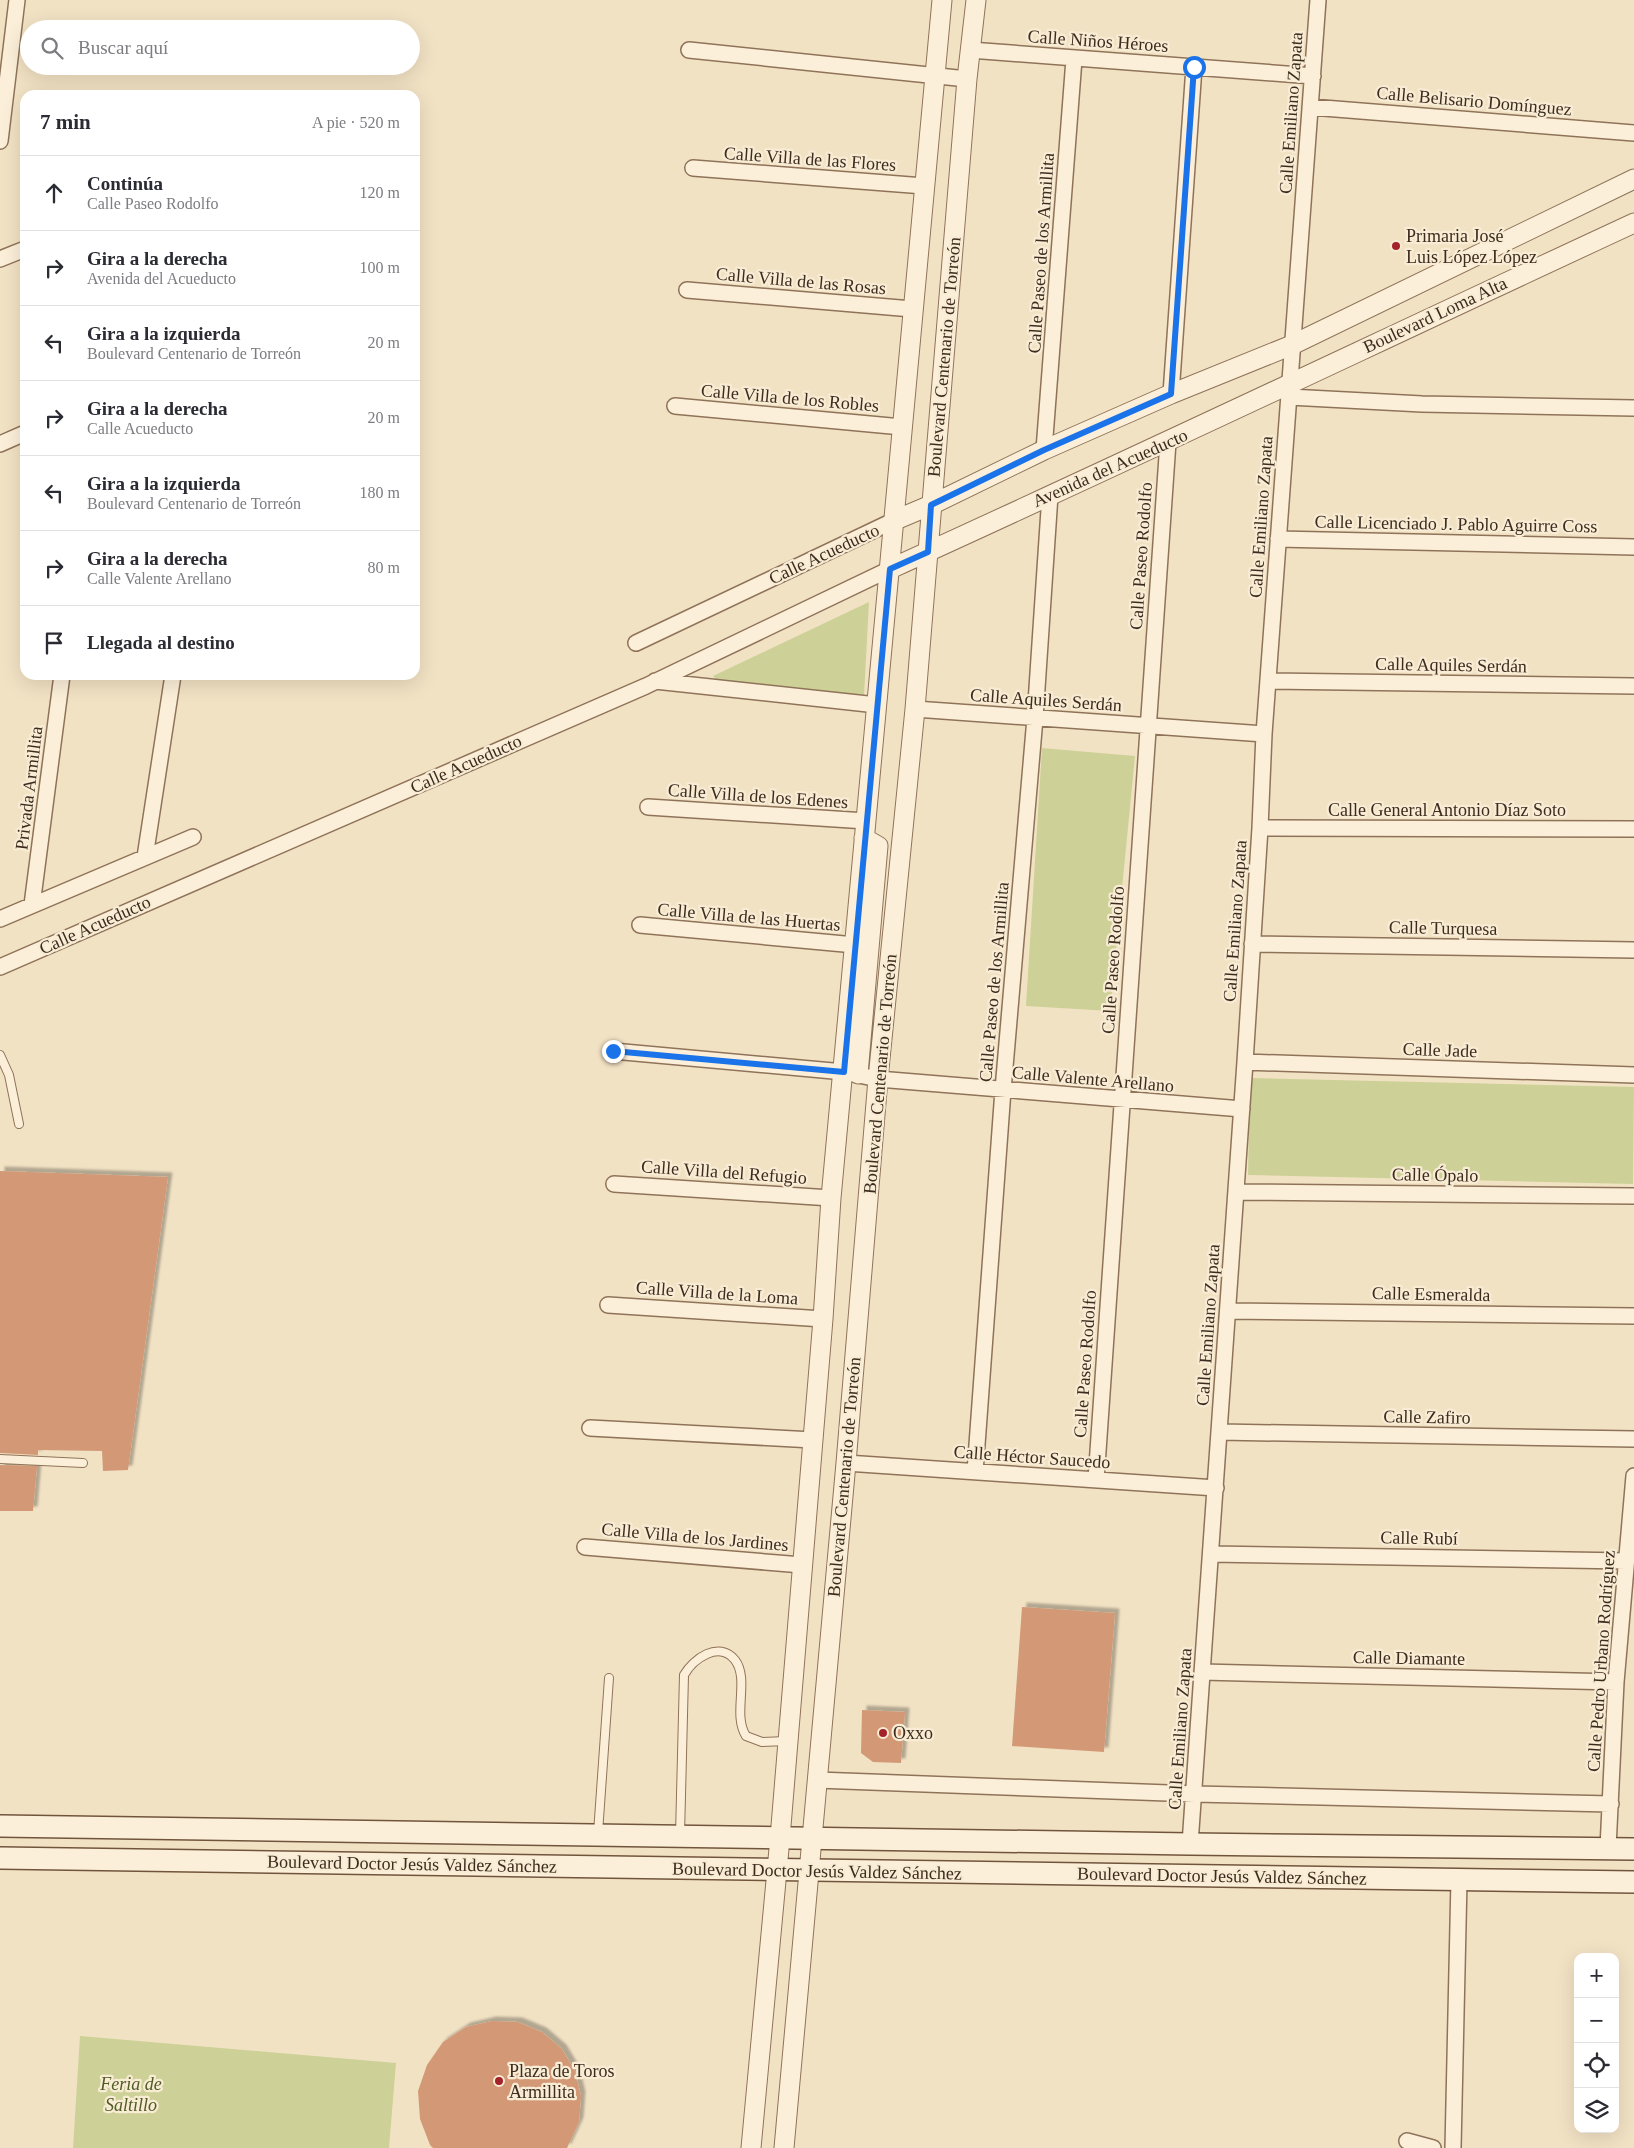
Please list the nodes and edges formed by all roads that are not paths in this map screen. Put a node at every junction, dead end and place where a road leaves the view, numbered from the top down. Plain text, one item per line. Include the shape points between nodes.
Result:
1 (17, 0) edge
2 (942, 0) edge
3 (976, 0) edge
4 (1318, 0) edge
5 (689, 50) dead end
6 (970, 50) junction
7 (1074, 59) junction
8 (1194, 67) junction
9 (935, 76) junction
10 (1313, 76) junction
11 (968, 79) junction
12 (1311, 107) junction
13 (1634, 133) edge
14 (0, 141) edge
15 (693, 168) dead end
16 (1634, 179) edge
17 (924, 186) junction
18 (1634, 223) edge
19 (20, 251) edge
20 (0, 260) edge
21 (687, 290) dead end
22 (912, 309) junction
23 (1292, 345) junction
24 (1290, 390) junction
25 (1171, 394) junction
26 (675, 406) dead end
27 (1634, 408) edge
28 (902, 427) junction
29 (20, 435) edge
30 (1168, 442) junction
31 (0, 444) edge
32 (1044, 450) junction
33 (1050, 495) junction
34 (931, 505) junction
35 (893, 521) junction
36 (1278, 539) junction
37 (1634, 547) edge
38 (928, 552) junction
39 (890, 569) junction
40 (636, 643) dead end
41 (61, 680) edge
42 (171, 680) edge
43 (655, 681) junction
44 (1268, 681) junction
45 (1634, 686) edge
46 (877, 705) junction
47 (916, 709) junction
48 (1035, 718) junction
49 (1148, 726) junction
50 (1264, 734) junction
51 (648, 808) dead end
52 (1260, 828) junction
53 (865, 829) junction
54 (1634, 829) edge
55 (193, 837) dead end
56 (145, 857) junction
57 (32, 905) junction
58 (0, 919) edge
59 (640, 925) dead end
60 (1252, 944) junction
61 (855, 945) junction
62 (1634, 950) edge
63 (0, 967) edge
64 (613, 1051) dead end
65 (0, 1055) edge
66 (1245, 1062) junction
67 (851, 1073) junction
68 (1634, 1075) edge
69 (878, 1079) junction
70 (1003, 1090) junction
71 (1122, 1100) junction
72 (1242, 1109) junction
73 (19, 1124) dead end
74 (614, 1184) dead end
75 (1236, 1192) junction
76 (1634, 1196) edge
77 (831, 1198) junction
78 (608, 1305) dead end
79 (1228, 1311) junction
80 (1634, 1316) edge
81 (823, 1319) junction
82 (590, 1428) dead end
83 (1220, 1432) junction
84 (1634, 1439) edge
85 (813, 1440) junction
86 (0, 1459) edge
87 (83, 1463) dead end
88 (846, 1463) junction
89 (975, 1472) junction
90 (1634, 1476) edge
91 (1096, 1480) junction
92 (1216, 1488) junction
93 (585, 1547) dead end
94 (1211, 1554) junction
95 (1626, 1561) junction
96 (802, 1564) junction
97 (1202, 1672) junction
98 (609, 1678) dead end
99 (1616, 1682) junction
100 (788, 1741) junction
101 (817, 1780) junction
102 (1194, 1794) junction
103 (1611, 1804) junction
104 (0, 1826) edge
105 (598, 1836) junction
106 (680, 1837) junction
107 (780, 1838) junction
108 (811, 1838) junction
109 (1190, 1844) junction
110 (1608, 1848) junction
111 (1634, 1849) edge
112 (0, 1858) edge
113 (776, 1870) junction
114 (808, 1871) junction
115 (1459, 1880) junction
116 (1634, 1882) edge
117 (1407, 2140) dead end
118 (751, 2148) edge
119 (784, 2148) edge
120 (1433, 2148) edge
121 (1454, 2148) edge

1 - 14 street
2 - 9 street, Boulevard Centenario de Torreón
3 - 6 street, Boulevard Centenario de Torreón
4 - 10 street, Calle Emiliano Zapata
5 - 9 street
6 - 7 street, Calle Niños Héroes
6 - 11 street, Boulevard Centenario de Torreón
7 - 8 street, Calle Niños Héroes
7 - 32 street, Calle Paseo de los Armillita
8 - 10 street, Calle Niños Héroes
8 - 25 street
9 - 11 street
9 - 17 street, Boulevard Centenario de Torreón
10 - 12 street, Calle Emiliano Zapata
11 - 34 street, Boulevard Centenario de Torreón
12 - 13 street, Calle Belisario Domínguez
12 - 23 street, Calle Emiliano Zapata
15 - 17 street, Calle Villa de las Flores
16 - 23 street, Boulevard Loma Alta
17 - 22 street, Boulevard Centenario de Torreón
18 - 24 street, Boulevard Loma Alta
19 - 20 street
21 - 22 street, Calle Villa de las Rosas
22 - 28 street, Boulevard Centenario de Torreón
23 - 24 street, Calle Emiliano Zapata
23 - 25 street
24 - 27 street via 1422,404
24 - 30 street, Avenida del Acueducto
24 - 36 street, Calle Emiliano Zapata
25 - 32 street
26 - 28 street, Calle Villa de los Robles
28 - 35 street, Boulevard Centenario de Torreón
29 - 31 street
30 - 33 street, Avenida del Acueducto
30 - 49 street, Calle Paseo Rodolfo
32 - 34 street
33 - 38 street, Avenida del Acueducto
33 - 48 street, Calle Paseo de los Armillita
34 - 35 street, Calle Acueducto
34 - 38 street, Boulevard Centenario de Torreón
35 - 39 street, Boulevard Centenario de Torreón
35 - 40 street, Calle Acueducto
36 - 37 street, Calle Licenciado J. Pablo Aguirre Coss
36 - 44 street, Calle Emiliano Zapata
38 - 39 street, Calle Acueducto
38 - 47 street, Boulevard Centenario de Torreón
39 - 43 street, Calle Acueducto
39 - 46 street, Boulevard Centenario de Torreón
41 - 57 street, Privada Armillita
42 - 56 street
43 - 46 street
43 - 63 street, Calle Acueducto
44 - 45 street, Calle Aquiles Serdán
44 - 50 street, Calle Emiliano Zapata
46 - 53 street, Boulevard Centenario de Torreón
47 - 48 street, Calle Aquiles Serdán
47 - 69 street, Boulevard Centenario de Torreón
48 - 49 street, Calle Aquiles Serdán
48 - 70 street, Calle Paseo de los Armillita
49 - 50 street, Calle Aquiles Serdán
49 - 71 street, Calle Paseo Rodolfo
50 - 52 street, Calle Emiliano Zapata
51 - 53 street, Calle Villa de los Edenes
52 - 54 street, Calle General Antonio Díaz Soto
52 - 60 street, Calle Emiliano Zapata
53 - 61 street, Boulevard Centenario de Torreón
53 - 67 street via 878,846
55 - 56 street
56 - 57 street
57 - 58 street
59 - 61 street, Calle Villa de las Huertas
60 - 62 street, Calle Turquesa
60 - 66 street, Calle Emiliano Zapata
61 - 67 street, Boulevard Centenario de Torreón
64 - 67 street, Calle Valente Arellano
65 - 73 lane via 9,1075
66 - 68 street, Calle Jade
66 - 72 street, Calle Emiliano Zapata
67 - 69 street, Calle Valente Arellano
67 - 77 street, Boulevard Centenario de Torreón
69 - 70 street, Calle Valente Arellano
69 - 88 street, Boulevard Centenario de Torreón
70 - 71 street, Calle Valente Arellano
70 - 89 street, Calle Paseo de los Armillita
71 - 72 street, Calle Valente Arellano
71 - 91 street, Calle Paseo Rodolfo
72 - 75 street, Calle Emiliano Zapata
74 - 77 street, Calle Villa del Refugio
75 - 76 street, Calle Ópalo
75 - 79 street, Calle Emiliano Zapata
77 - 81 street, Boulevard Centenario de Torreón
78 - 81 street, Calle Villa de la Loma
79 - 80 street, Calle Esmeralda
79 - 83 street, Calle Emiliano Zapata
81 - 85 street, Boulevard Centenario de Torreón
82 - 85 street
83 - 84 street, Calle Zafiro
83 - 92 street, Calle Emiliano Zapata
85 - 96 street, Boulevard Centenario de Torreón
86 - 87 lane
88 - 89 street, Calle Héctor Saucedo
88 - 101 street, Boulevard Centenario de Torreón
89 - 91 street, Calle Héctor Saucedo
90 - 95 street, Calle Pedro Urbano Rodríguez
91 - 92 street, Calle Héctor Saucedo
92 - 94 street, Calle Emiliano Zapata
93 - 96 street, Calle Villa de los Jardines
94 - 95 street, Calle Rubí
94 - 97 street, Calle Emiliano Zapata
95 - 99 street, Calle Pedro Urbano Rodríguez
96 - 100 street, Boulevard Centenario de Torreón
97 - 99 street, Calle Diamante
97 - 102 street, Calle Emiliano Zapata
98 - 105 lane
99 - 103 street, Calle Pedro Urbano Rodríguez
100 - 106 lane via 762,1742 746,1736 740,1722 740,1669 734,1659 725,1653 714,1652 704,1654 689,1666 684,1676
100 - 107 street, Boulevard Centenario de Torreón
101 - 102 street
101 - 108 street, Boulevard Centenario de Torreón
102 - 103 street
102 - 109 street, Calle Emiliano Zapata
103 - 110 street, Calle Pedro Urbano Rodríguez
104 - 105 main road, Boulevard Doctor Jesús Valdez Sánchez
105 - 106 main road, Boulevard Doctor Jesús Valdez Sánchez
106 - 107 main road, Boulevard Doctor Jesús Valdez Sánchez
107 - 108 main road, Boulevard Doctor Jesús Valdez Sánchez
107 - 113 street, Boulevard Centenario de Torreón
108 - 109 main road, Boulevard Doctor Jesús Valdez Sánchez
108 - 114 street, Boulevard Centenario de Torreón
109 - 110 main road, Boulevard Doctor Jesús Valdez Sánchez
110 - 111 main road, Boulevard Doctor Jesús Valdez Sánchez
112 - 113 main road, Boulevard Doctor Jesús Valdez Sánchez
113 - 114 main road, Boulevard Doctor Jesús Valdez Sánchez
113 - 118 street, Boulevard Centenario de Torreón
114 - 115 main road, Boulevard Doctor Jesús Valdez Sánchez
114 - 119 street, Boulevard Centenario de Torreón
115 - 116 main road, Boulevard Doctor Jesús Valdez Sánchez
115 - 121 street
117 - 120 street

